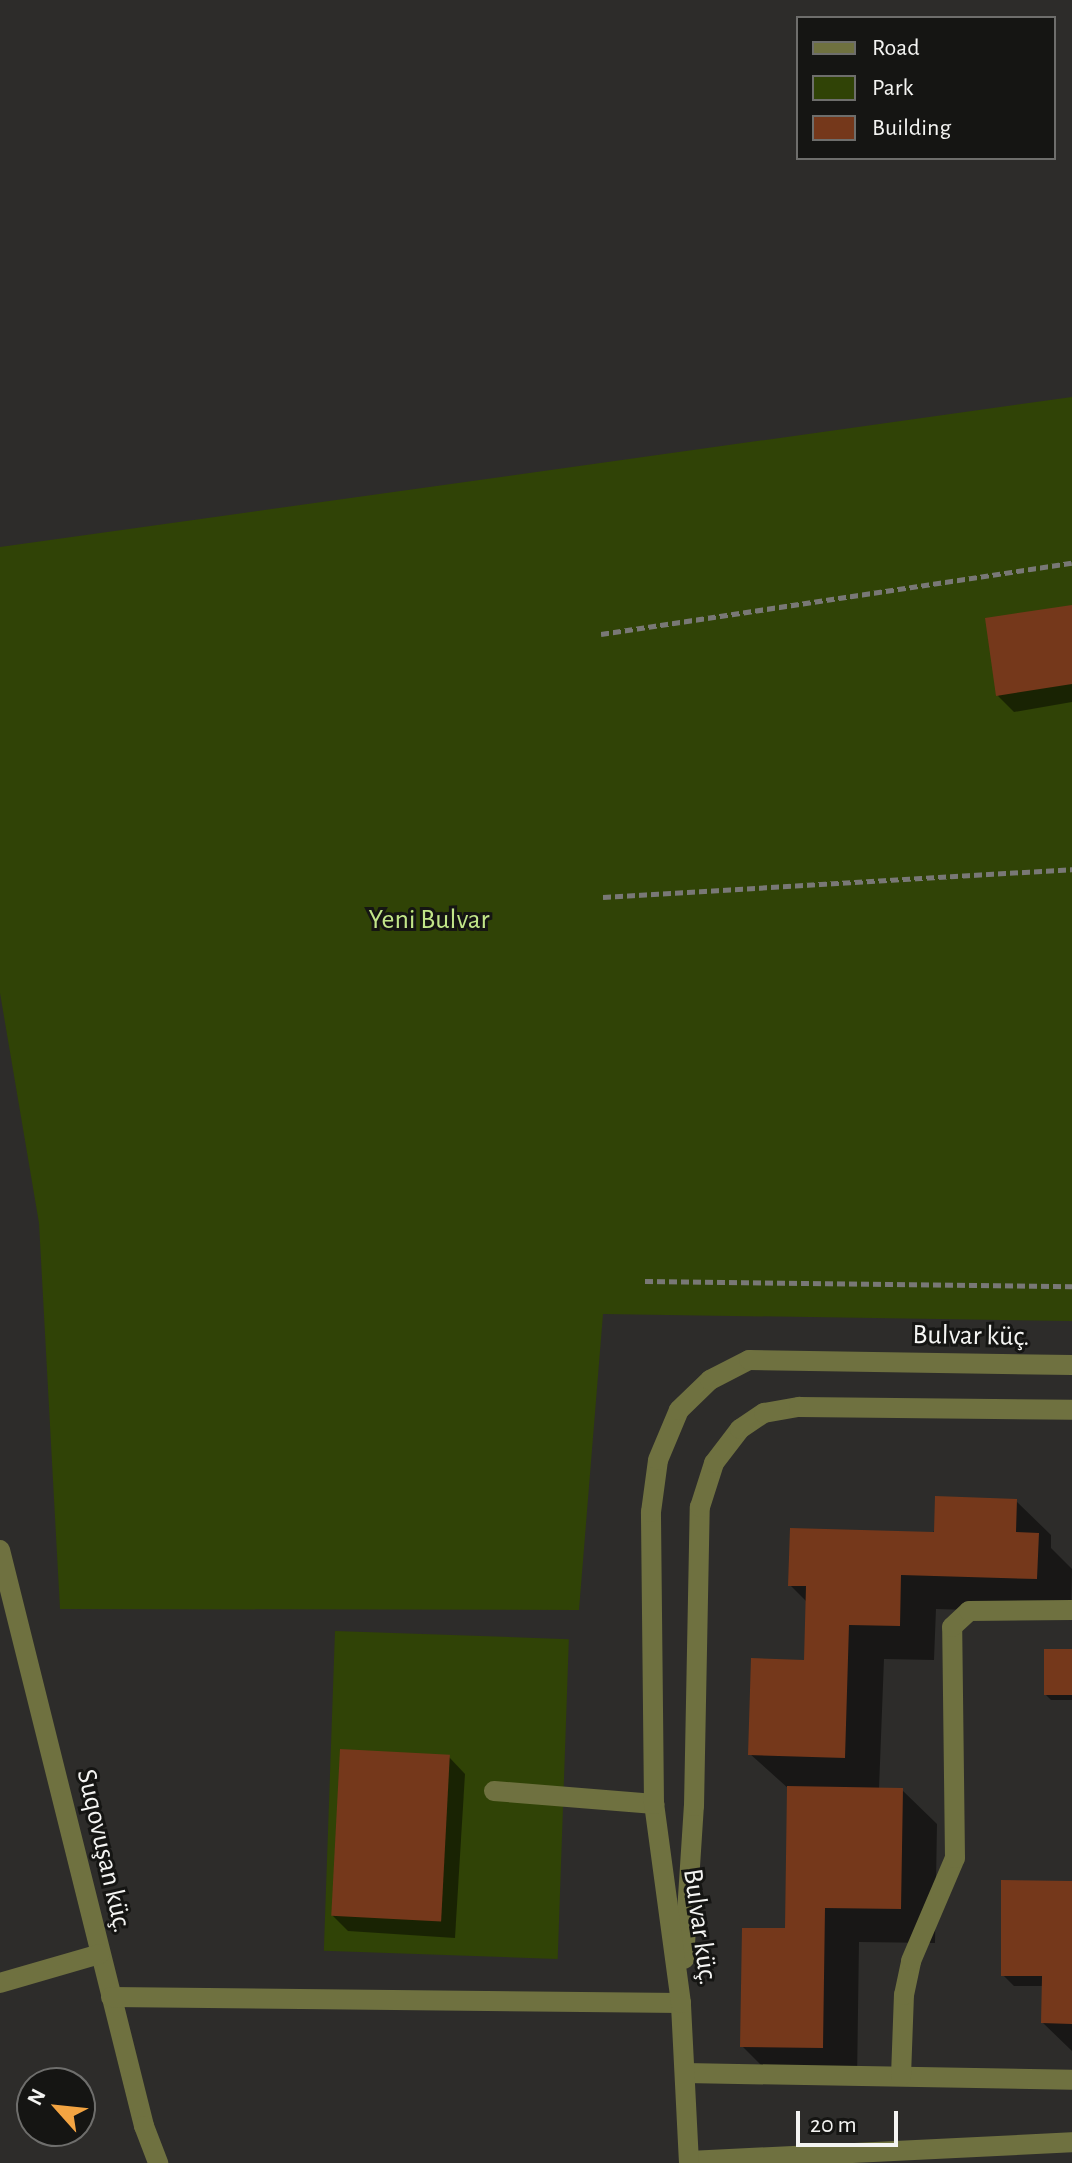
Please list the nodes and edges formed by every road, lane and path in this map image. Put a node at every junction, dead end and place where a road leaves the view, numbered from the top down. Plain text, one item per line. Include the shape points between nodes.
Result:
1 (1072, 563) edge
2 (601, 634) dead end
3 (1072, 869) edge
4 (603, 897) dead end
5 (645, 1281) dead end
6 (1072, 1286) edge
7 (1072, 1365) edge
8 (1072, 1410) edge
9 (0, 1550) edge
10 (1072, 1610) edge
11 (494, 1791) dead end
12 (654, 1804) junction
13 (100, 1954) junction
14 (0, 1983) edge
15 (111, 1997) junction
16 (681, 2003) junction
17 (685, 2073) junction
18 (901, 2076) junction
19 (1072, 2080) edge
20 (1072, 2142) edge
21 (689, 2162) edge
22 (158, 2163) edge

1 - 2 path
3 - 4 path
5 - 6 path
7 - 12 street, Bulvar küç. via 749,1360 710,1380 679,1410 658,1460 651,1512
8 - 16 street, Bulvar küç. via 799,1407 764,1413 740,1429 714,1463 700,1507 694,1806
9 - 13 street, Suqovuşan küç.
10 - 18 street via 969,1611 952,1627 955,1858 911,1961 904,1995
11 - 12 street
12 - 16 street, Bulvar küç.
13 - 14 street
13 - 15 street, Suqovuşan küç.
15 - 16 street
15 - 22 street, Suqovuşan küç.
16 - 17 street
17 - 18 street
17 - 21 street
18 - 19 street
20 - 21 street

